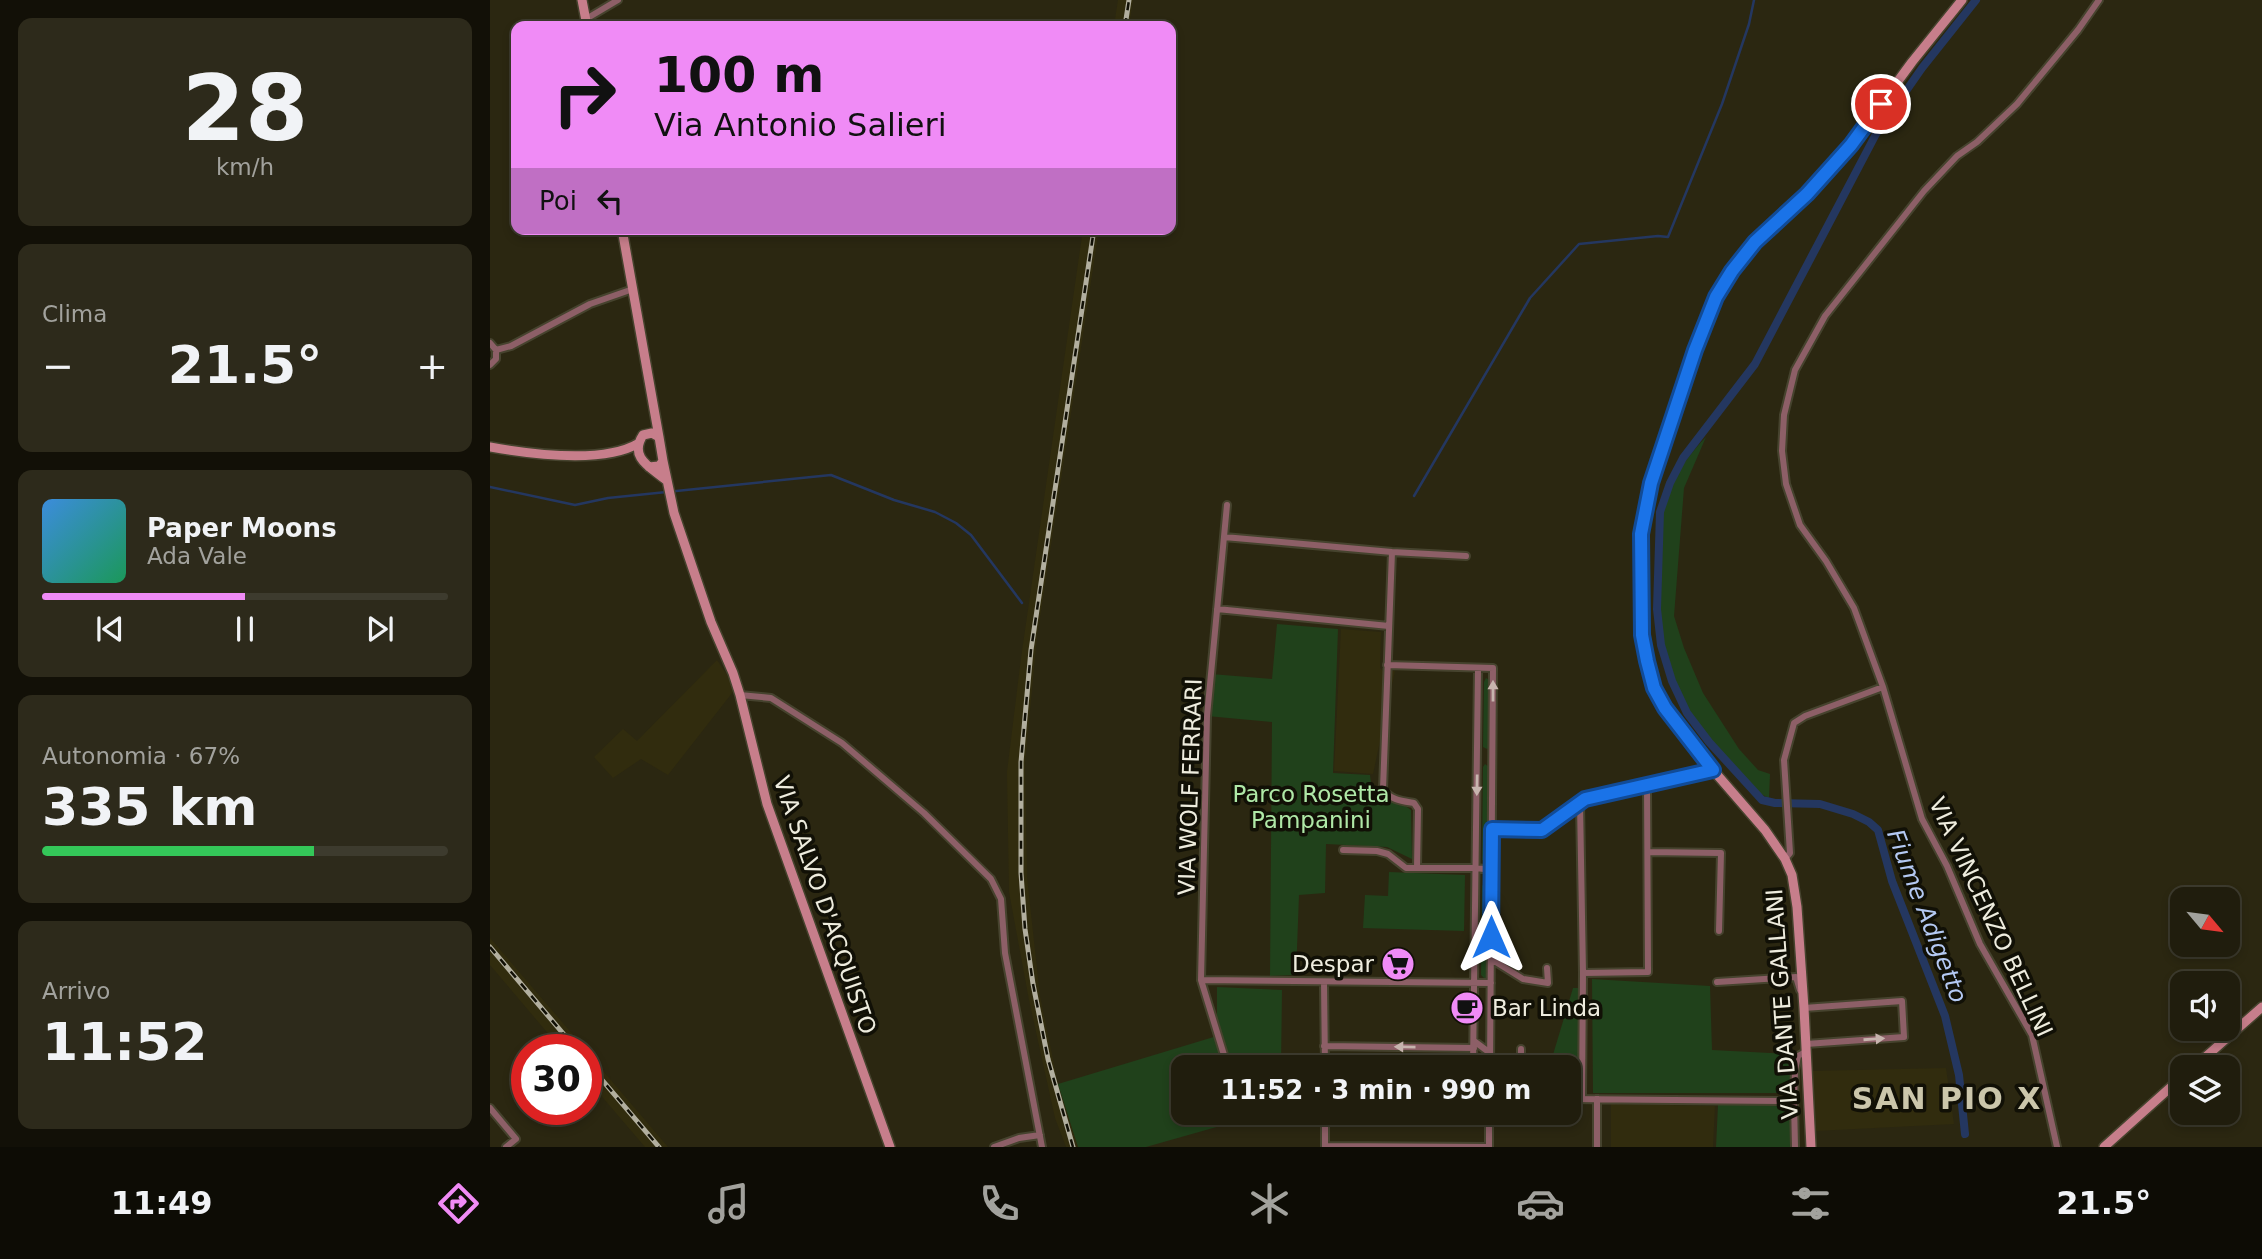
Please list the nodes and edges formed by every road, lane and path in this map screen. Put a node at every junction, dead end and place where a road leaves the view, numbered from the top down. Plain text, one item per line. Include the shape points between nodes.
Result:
1 (582, 0) edge
2 (618, 0) edge
3 (1962, 0) edge
4 (2099, 0) edge
5 (586, 21) edge
6 (589, 21) edge
7 (623, 235) edge
8 (633, 289) junction
9 (490, 343) edge
10 (496, 350) junction
11 (490, 365) edge
12 (653, 409) junction
13 (659, 437) junction
14 (641, 439) junction
15 (490, 447) edge
16 (622, 452) junction
17 (663, 461) junction
18 (645, 464) junction
19 (667, 484) junction
20 (1227, 505) dead end
21 (1224, 537) junction
22 (1392, 552) junction
23 (1466, 556) dead end
24 (1217, 609) junction
25 (1389, 625) junction
26 (1387, 665) junction
27 (1478, 668) junction
28 (1883, 687) junction
29 (740, 695) junction
30 (1477, 756) junction
31 (1493, 756) junction
32 (1713, 770) junction
33 (1647, 785) junction
34 (1580, 803) junction
35 (1492, 829) junction
36 (1343, 850) dead end
37 (1648, 852) junction
38 (1785, 859) junction
39 (1416, 868) junction
40 (1476, 868) junction
41 (1492, 870) junction
42 (1720, 931) dead end
43 (1491, 959) junction
44 (1547, 968) dead end
45 (1583, 973) junction
46 (1201, 980) junction
47 (1324, 982) junction
48 (1717, 982) dead end
49 (1474, 983) junction
50 (1491, 983) junction
51 (2262, 1007) edge
52 (1804, 1008) junction
53 (1474, 1044) junction
54 (1324, 1046) junction
55 (1807, 1047) junction
56 (1521, 1049) dead end
57 (1490, 1053) joint
58 (1224, 1055) edge
59 (1324, 1055) edge
60 (1474, 1055) edge
61 (1521, 1055) edge
62 (2208, 1055) edge
63 (2170, 1088) edge
64 (1582, 1099) joint
65 (1597, 1099) junction
66 (1794, 1101) junction
67 (490, 1108) edge
68 (1325, 1125) edge
69 (1489, 1125) edge
70 (1040, 1135) junction
71 (506, 1147) edge
72 (890, 1147) edge
73 (994, 1147) edge
74 (1042, 1147) edge
75 (1325, 1147) edge
76 (1489, 1147) edge
77 (1597, 1147) edge
78 (1795, 1147) edge
79 (1811, 1147) edge
80 (2057, 1147) edge
81 (2104, 1147) edge

1 - 5 main road
2 - 6 street
3 - 32 main road, VIA DANTE GALLANI via 1851,145 1732,271 1716,297 1671,420 1641,534 1642,635 1654,688
4 - 28 street, VIA VINCENZO BELLINI via 2017,104 1924,191 1825,316 1795,370 1784,415 1786,484 1800,525 1854,608
7 - 8 main road, VIA SALVO D'ACQUISTO
8 - 10 street via 590,304
8 - 12 main road, VIA SALVO D'ACQUISTO
9 - 10 street
10 - 11 street
12 - 13 main road, VIA SALVO D'ACQUISTO
12 - 14 main road
13 - 14 main road via 652,433
13 - 17 main road, VIA SALVO D'ACQUISTO
14 - 16 main road
14 - 18 main road
15 - 16 main road via 531,454
16 - 18 main road
17 - 18 main road via 659,466
17 - 19 main road, VIA SALVO D'ACQUISTO
18 - 19 main road
19 - 29 main road, VIA SALVO D'ACQUISTO
20 - 21 street, VIA WOLF FERRARI
21 - 22 street
21 - 24 street, VIA WOLF FERRARI
22 - 23 street
22 - 25 street
24 - 25 street
24 - 46 street, VIA WOLF FERRARI via 1207,716
25 - 26 street
26 - 27 street
26 - 39 street via 1382,789 1418,808
27 - 30 street
31 -> 27 street via 1493,668
28 - 38 street via 1794,723 1784,760 1790,853
28 - 80 street, VIA VINCENZO BELLINI via 1922,819 1980,944 2032,1035
29 - 70 street via 771,698 842,743 991,878 1001,899 1005,953
29 - 72 main road, VIA SALVO D'ACQUISTO via 767,804
30 - 31 street
30 -> 40 street
31 - 35 street
32 - 33 street
32 - 38 main road, VIA DANTE GALLANI
33 - 34 street
33 - 37 street
34 - 35 street via 1542,830
34 - 45 street
35 - 41 street
36 - 39 street via 1377,851 1406,868
37 - 42 street via 1721,853
37 - 45 street via 1647,972
38 - 52 main road, VIA DANTE GALLANI via 1796,898
39 - 40 street
40 - 41 street
40 - 49 street
41 - 43 street
43 - 44 street via 1523,979 1548,983
43 - 50 street
45 - 64 street
46 - 47 street
46 - 58 street, VIA WOLF FERRARI
47 - 49 street
47 - 54 street
48 - 52 street via 1796,977
49 - 50 street
49 - 53 street
50 - 57 street
51 - 62 main road
52 - 55 main road, VIA DANTE GALLANI
55 -> 52 street via 1904,1037 1902,1001
53 -> 54 street
53 - 57 street
53 - 60 street
54 - 59 street
55 - 66 street via 1798,1056
55 - 79 main road, VIA DANTE GALLANI
56 - 61 street
63 - 81 main road
64 - 65 street
65 - 66 street
65 - 77 street
66 - 78 street
67 - 71 street via 516,1139
68 - 75 street
69 - 76 street
70 - 73 street
70 - 74 street
75 - 76 street

